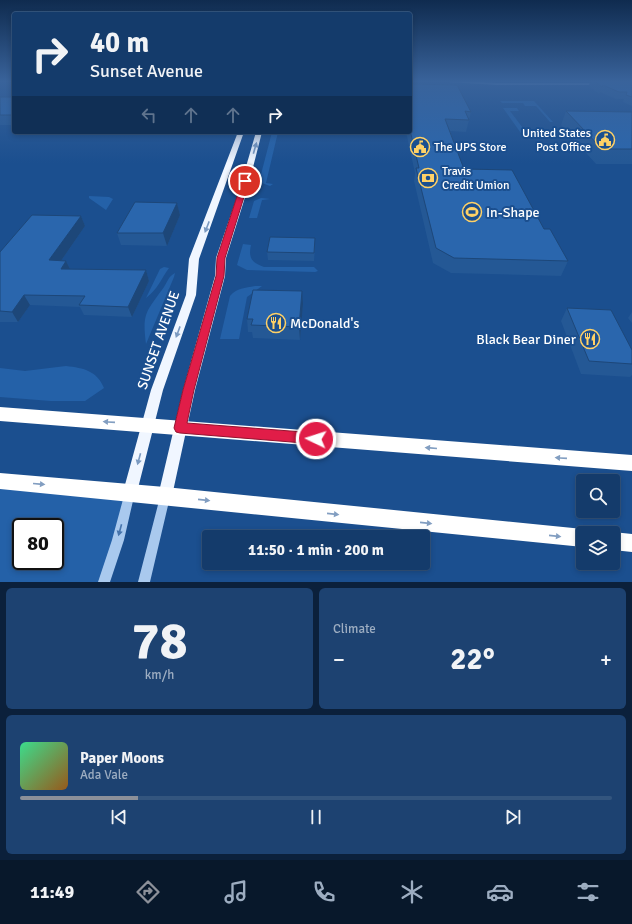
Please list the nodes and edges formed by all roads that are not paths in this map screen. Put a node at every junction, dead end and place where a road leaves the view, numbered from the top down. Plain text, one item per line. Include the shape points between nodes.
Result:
1 (240, 134) edge
2 (258, 134) edge
3 (0, 414) edge
4 (148, 425) junction
5 (180, 428) junction
6 (632, 463) edge
7 (0, 481) edge
8 (130, 492) junction
9 (165, 496) junction
10 (576, 537) edge
11 (620, 542) edge
12 (632, 543) edge
13 (104, 582) edge
14 (144, 582) edge

1 -> 4 main road, SUNSET AVENUE via 194,259 191,295 157,390
5 -> 2 main road via 220,276 221,258
4 -> 3 highway
4 - 5 highway
4 -> 8 main road, SUNSET AVENUE
6 -> 5 highway
5 - 9 main road
7 -> 8 highway
8 - 9 highway
8 -> 13 street
9 -> 10 highway
9 - 14 street
11 - 12 highway

